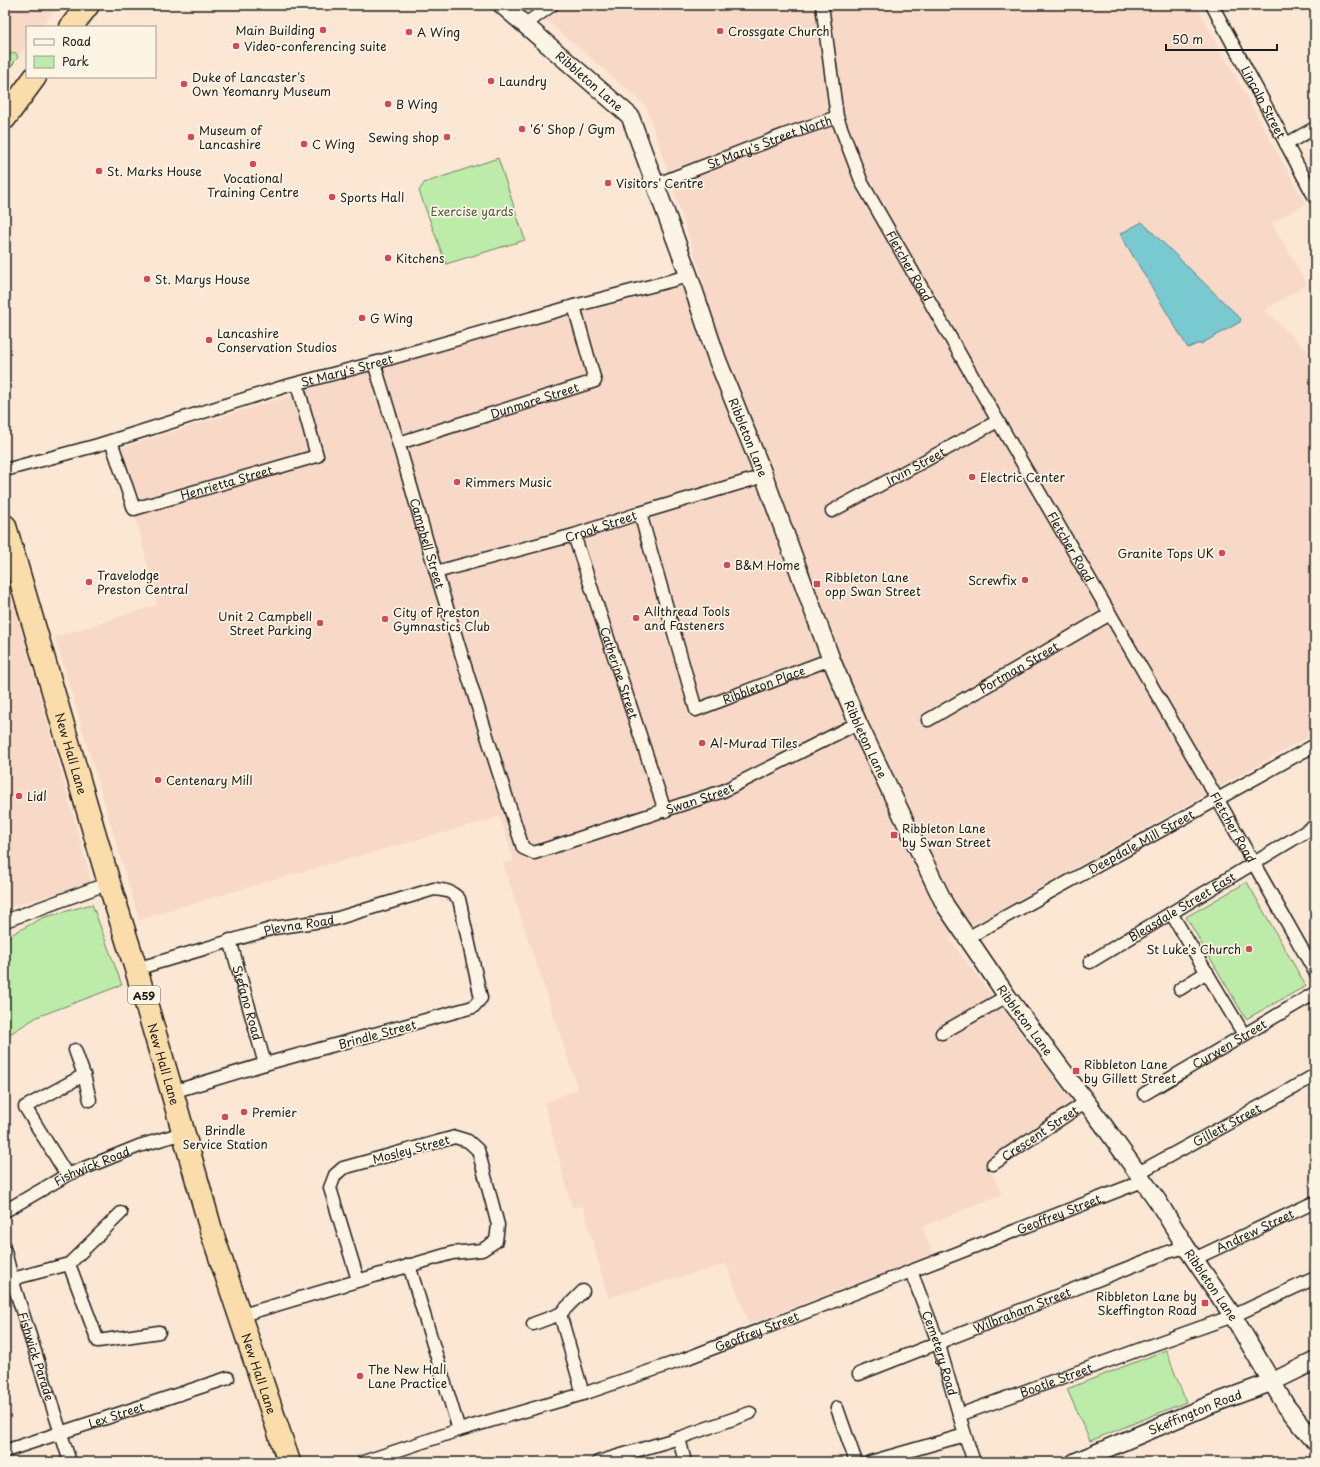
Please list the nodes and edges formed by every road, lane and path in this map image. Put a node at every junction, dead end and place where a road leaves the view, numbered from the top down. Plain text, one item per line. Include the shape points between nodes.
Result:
1 (88, 5) edge
2 (502, 5) edge
3 (552, 5) edge
4 (822, 5) edge
5 (1212, 5) edge
6 (524, 25) junction
7 (72, 26) edge
8 (34, 78) edge
9 (837, 117) junction
10 (5, 118) edge
11 (1315, 128) edge
12 (1286, 144) junction
13 (657, 184) junction
14 (1315, 198) edge
15 (689, 276) junction
16 (574, 306) junction
17 (374, 363) junction
18 (297, 384) junction
19 (998, 421) junction
20 (111, 441) junction
21 (399, 443) junction
22 (5, 470) edge
23 (764, 476) junction
24 (832, 511) dead end
25 (640, 513) junction
26 (574, 535) junction
27 (7, 539) edge
28 (436, 572) junction
29 (1110, 614) junction
30 (831, 659) junction
31 (928, 720) dead end
32 (858, 723) junction
33 (1315, 745) edge
34 (1218, 800) junction
35 (665, 811) junction
36 (1315, 826) edge
37 (534, 853) joint
38 (1254, 863) junction
39 (109, 883) junction
40 (459, 899) joint
41 (1171, 913) junction
42 (5, 921) edge
43 (967, 938) junction
44 (230, 940) junction
45 (1090, 962) dead end
46 (136, 969) junction
47 (1207, 972) junction
48 (1315, 972) edge
49 (1180, 989) dead end
50 (1315, 993) edge
51 (1007, 996) junction
52 (1240, 1028) dead end
53 (942, 1033) dead end
54 (75, 1050) dead end
55 (265, 1064) junction
56 (84, 1075) junction
57 (1315, 1075) edge
58 (172, 1092) junction
59 (1144, 1094) dead end
60 (90, 1100) dead end
61 (1086, 1102) junction
62 (183, 1133) junction
63 (993, 1164) dead end
64 (67, 1175) junction
65 (1141, 1177) junction
66 (1315, 1202) edge
67 (5, 1211) edge
68 (121, 1213) dead end
69 (5, 1251) edge
70 (1190, 1253) junction
71 (69, 1264) junction
72 (409, 1265) junction
73 (911, 1271) junction
74 (12, 1278) junction
75 (1315, 1278) edge
76 (358, 1280) junction
77 (583, 1291) dead end
78 (560, 1314) junction
79 (240, 1316) junction
80 (1234, 1316) junction
81 (533, 1324) dead end
82 (159, 1332) dead end
83 (938, 1342) junction
84 (1315, 1361) edge
85 (859, 1374) dead end
86 (228, 1378) dead end
87 (1272, 1382) junction
88 (583, 1394) junction
89 (837, 1408) dead end
90 (750, 1413) dead end
91 (960, 1415) junction
92 (459, 1430) junction
93 (60, 1434) junction
94 (965, 1435) junction
95 (679, 1438) junction
96 (1315, 1442) edge
97 (5, 1451) edge
98 (70, 1462) edge
99 (289, 1462) edge
100 (363, 1462) edge
101 (598, 1462) edge
102 (685, 1462) edge
103 (856, 1462) edge
104 (870, 1462) edge
105 (974, 1462) edge
106 (1075, 1462) edge

1 - 7 highway
2 - 6 main road, Ribbleton Lane
3 - 6 street
4 - 9 street, Fletcher Road
5 - 12 street, Lincoln Street
6 - 13 main road, Ribbleton Lane via 630,116
8 - 10 highway
9 - 13 street, St Mary's Street North
9 - 19 street, Fletcher Road via 862,183
11 - 12 street
12 - 14 street, Lincoln Street
13 - 15 main road, Ribbleton Lane
15 - 16 street, St Mary's Street
15 - 23 main road, Ribbleton Lane via 717,359
16 - 17 street, St Mary's Street
16 - 21 street, Dunmore Street via 595,381
17 - 18 street, St Mary's Street
17 - 21 street, Campbell Street
18 - 20 street, St Mary's Street
18 - 20 street, Henrietta Street via 317,456 134,509
19 - 24 street, Irvin Street
19 - 29 street, Fletcher Road
20 - 22 street, St Mary's Street
21 - 28 street, Campbell Street
23 - 25 street, Crook Street
23 - 30 main road, Ribbleton Lane
25 - 26 street, Crook Street
25 - 30 street, Ribbleton Place via 696,710
26 - 28 street, Crook Street
26 - 35 street, Catherine Street
27 - 39 highway, New Hall Lane / A59
28 - 37 street, Campbell Street via 523,848
29 - 31 street, Portman Street
29 - 34 street, Fletcher Road
30 - 32 main road, Ribbleton Lane
32 - 35 street, Swan Street via 723,791
32 - 43 main road, Ribbleton Lane via 944,906
33 - 34 street, Deepdale Mill Street
34 - 38 street, Fletcher Road
34 - 43 street, Deepdale Mill Street
35 - 37 street, Swan Street
36 - 38 street, Bleasdale Street East
38 - 41 street, Bleasdale Street East
38 - 48 street, Fletcher Road
39 - 42 street
39 - 46 highway, New Hall Lane / A59
40 - 44 street, Plevna Road via 446,890 434,889 335,919 274,928
40 - 55 street, Brindle Street via 481,998 473,1007
41 - 45 street, Bleasdale Street East
41 - 47 street
43 - 51 main road, Ribbleton Lane
44 - 46 street, Plevna Road
44 - 55 street, Stefano Road
46 - 58 highway, New Hall Lane / A59
47 - 49 street
47 - 52 street
50 - 59 street, Curwen Street
51 - 53 street
51 - 61 main road, Ribbleton Lane
54 - 56 street
55 - 58 street, Brindle Street
56 - 60 street
56 - 64 street via 26,1107
57 - 65 street, Gillett Street
58 - 62 highway, New Hall Lane / A59
61 - 63 street, Crescent Street
61 - 65 main road, Ribbleton Lane
62 - 64 street, Fishwick Road via 139,1146
62 - 79 highway, New Hall Lane / A59 via 211,1230
64 - 67 street, Fishwick Road
65 - 70 main road, Ribbleton Lane
65 - 73 street, Geoffrey Street
66 - 70 street, Andrew Street
68 - 71 street
69 - 74 street, Fishwick Parade
70 - 80 main road, Ribbleton Lane
70 - 83 street, Wilbraham Street via 1168,1252
71 - 74 street
71 - 82 street via 98,1341
72 - 76 street, Mosley Street
72 - 76 street, Mosley Street via 452,1253 482,1250 496,1241 498,1225 478,1150 468,1141 455,1137 343,1168 335,1175 330,1188
72 - 92 street
73 - 83 street, Cemetery Road
73 - 88 street, Geoffrey Street via 685,1359
74 - 93 street, Fishwick Parade
75 - 80 street
76 - 79 street, Mosley Street
77 - 78 street
78 - 81 street
78 - 88 street
79 - 99 highway, New Hall Lane / A59
80 - 87 main road, Ribbleton Lane
80 - 91 street, Bootle Street
83 - 85 street, Wilbraham Street
83 - 91 street, Cemetery Road
84 - 87 main road, Skeffington Road
86 - 93 street, Lex Street
87 - 96 main road, Ribbleton Lane via 1286,1406
87 - 106 main road, Skeffington Road via 1212,1404
88 - 92 street, Geoffrey Street
89 - 103 street
90 - 95 street
91 - 94 street, Cemetery Road
92 - 100 street, Geoffrey Street
93 - 97 street, Lex Street
93 - 98 street, Fishwick Parade
94 - 104 street
94 - 105 street, Cemetery Road
95 - 101 street
95 - 102 street

